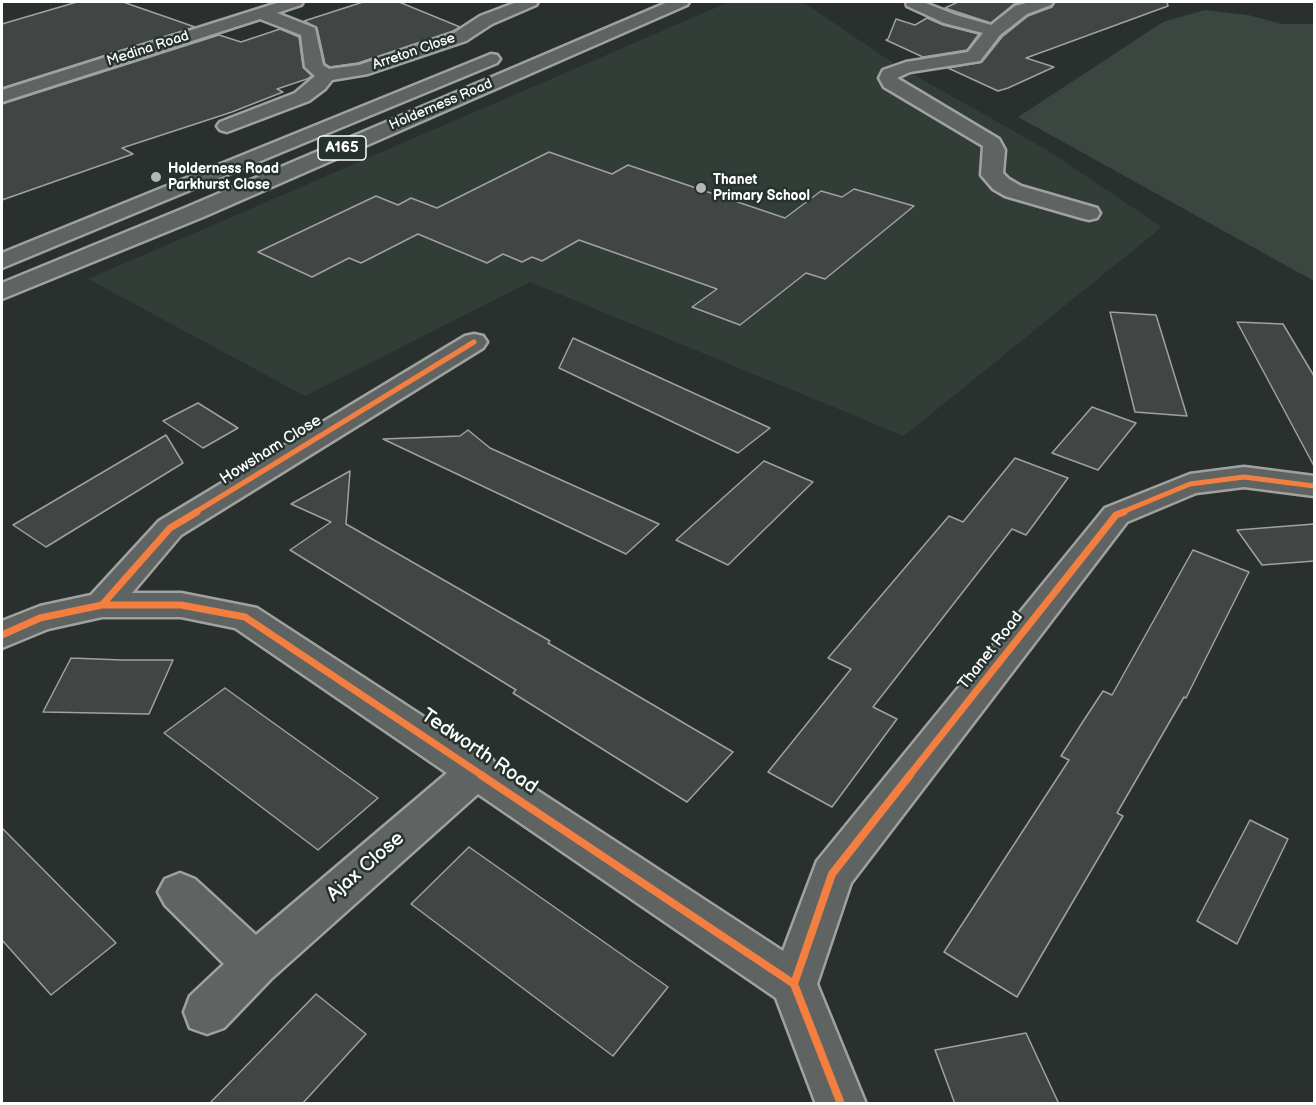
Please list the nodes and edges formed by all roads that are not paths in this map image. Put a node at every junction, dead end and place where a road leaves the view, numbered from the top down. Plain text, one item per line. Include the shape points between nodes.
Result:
1 (295, 2) edge
2 (530, 2) edge
3 (641, 2) edge
4 (681, 2) edge
5 (1045, 2) edge
6 (909, 3) edge
7 (261, 13) junction
8 (564, 31) dead end
9 (994, 31) junction
10 (509, 52) dead end
11 (326, 75) junction
12 (2, 96) edge
13 (227, 126) dead end
14 (1089, 213) dead end
15 (2, 261) edge
16 (2, 292) edge
17 (474, 342) dead end
18 (1314, 486) edge
19 (102, 605) junction
20 (2, 635) edge
21 (478, 770) junction
22 (180, 892) dead end
23 (255, 964) junction
24 (794, 984) junction
25 (207, 1012) dead end
26 (841, 1104) edge

1 - 7 main road, Medina Road
2 - 11 main road, Arreton Close via 450,40 362,70
3 - 8 main road
4 - 16 main road, Holderness Road / A165
5 - 9 main road via 1021,10
6 - 9 main road
7 - 11 main road via 309,32 314,67
7 - 12 main road, Medina Road
9 - 14 main road via 975,57 906,67 888,78 992,143 995,150 990,167 1000,184
10 - 15 main road, Holderness Road / A165
11 - 13 main road via 302,97
17 - 19 main road, Howsham Close via 170,528
18 - 24 main road, Thanet Road via 1244,477 1190,484 1116,516 832,874
19 - 20 main road, Tedworth Road via 40,618
19 - 21 main road, Tedworth Road via 181,605 245,617
21 - 23 main road, Ajax Close
21 - 24 main road, Tedworth Road
22 - 23 main road
23 - 25 main road, Ajax Close
24 - 26 main road

